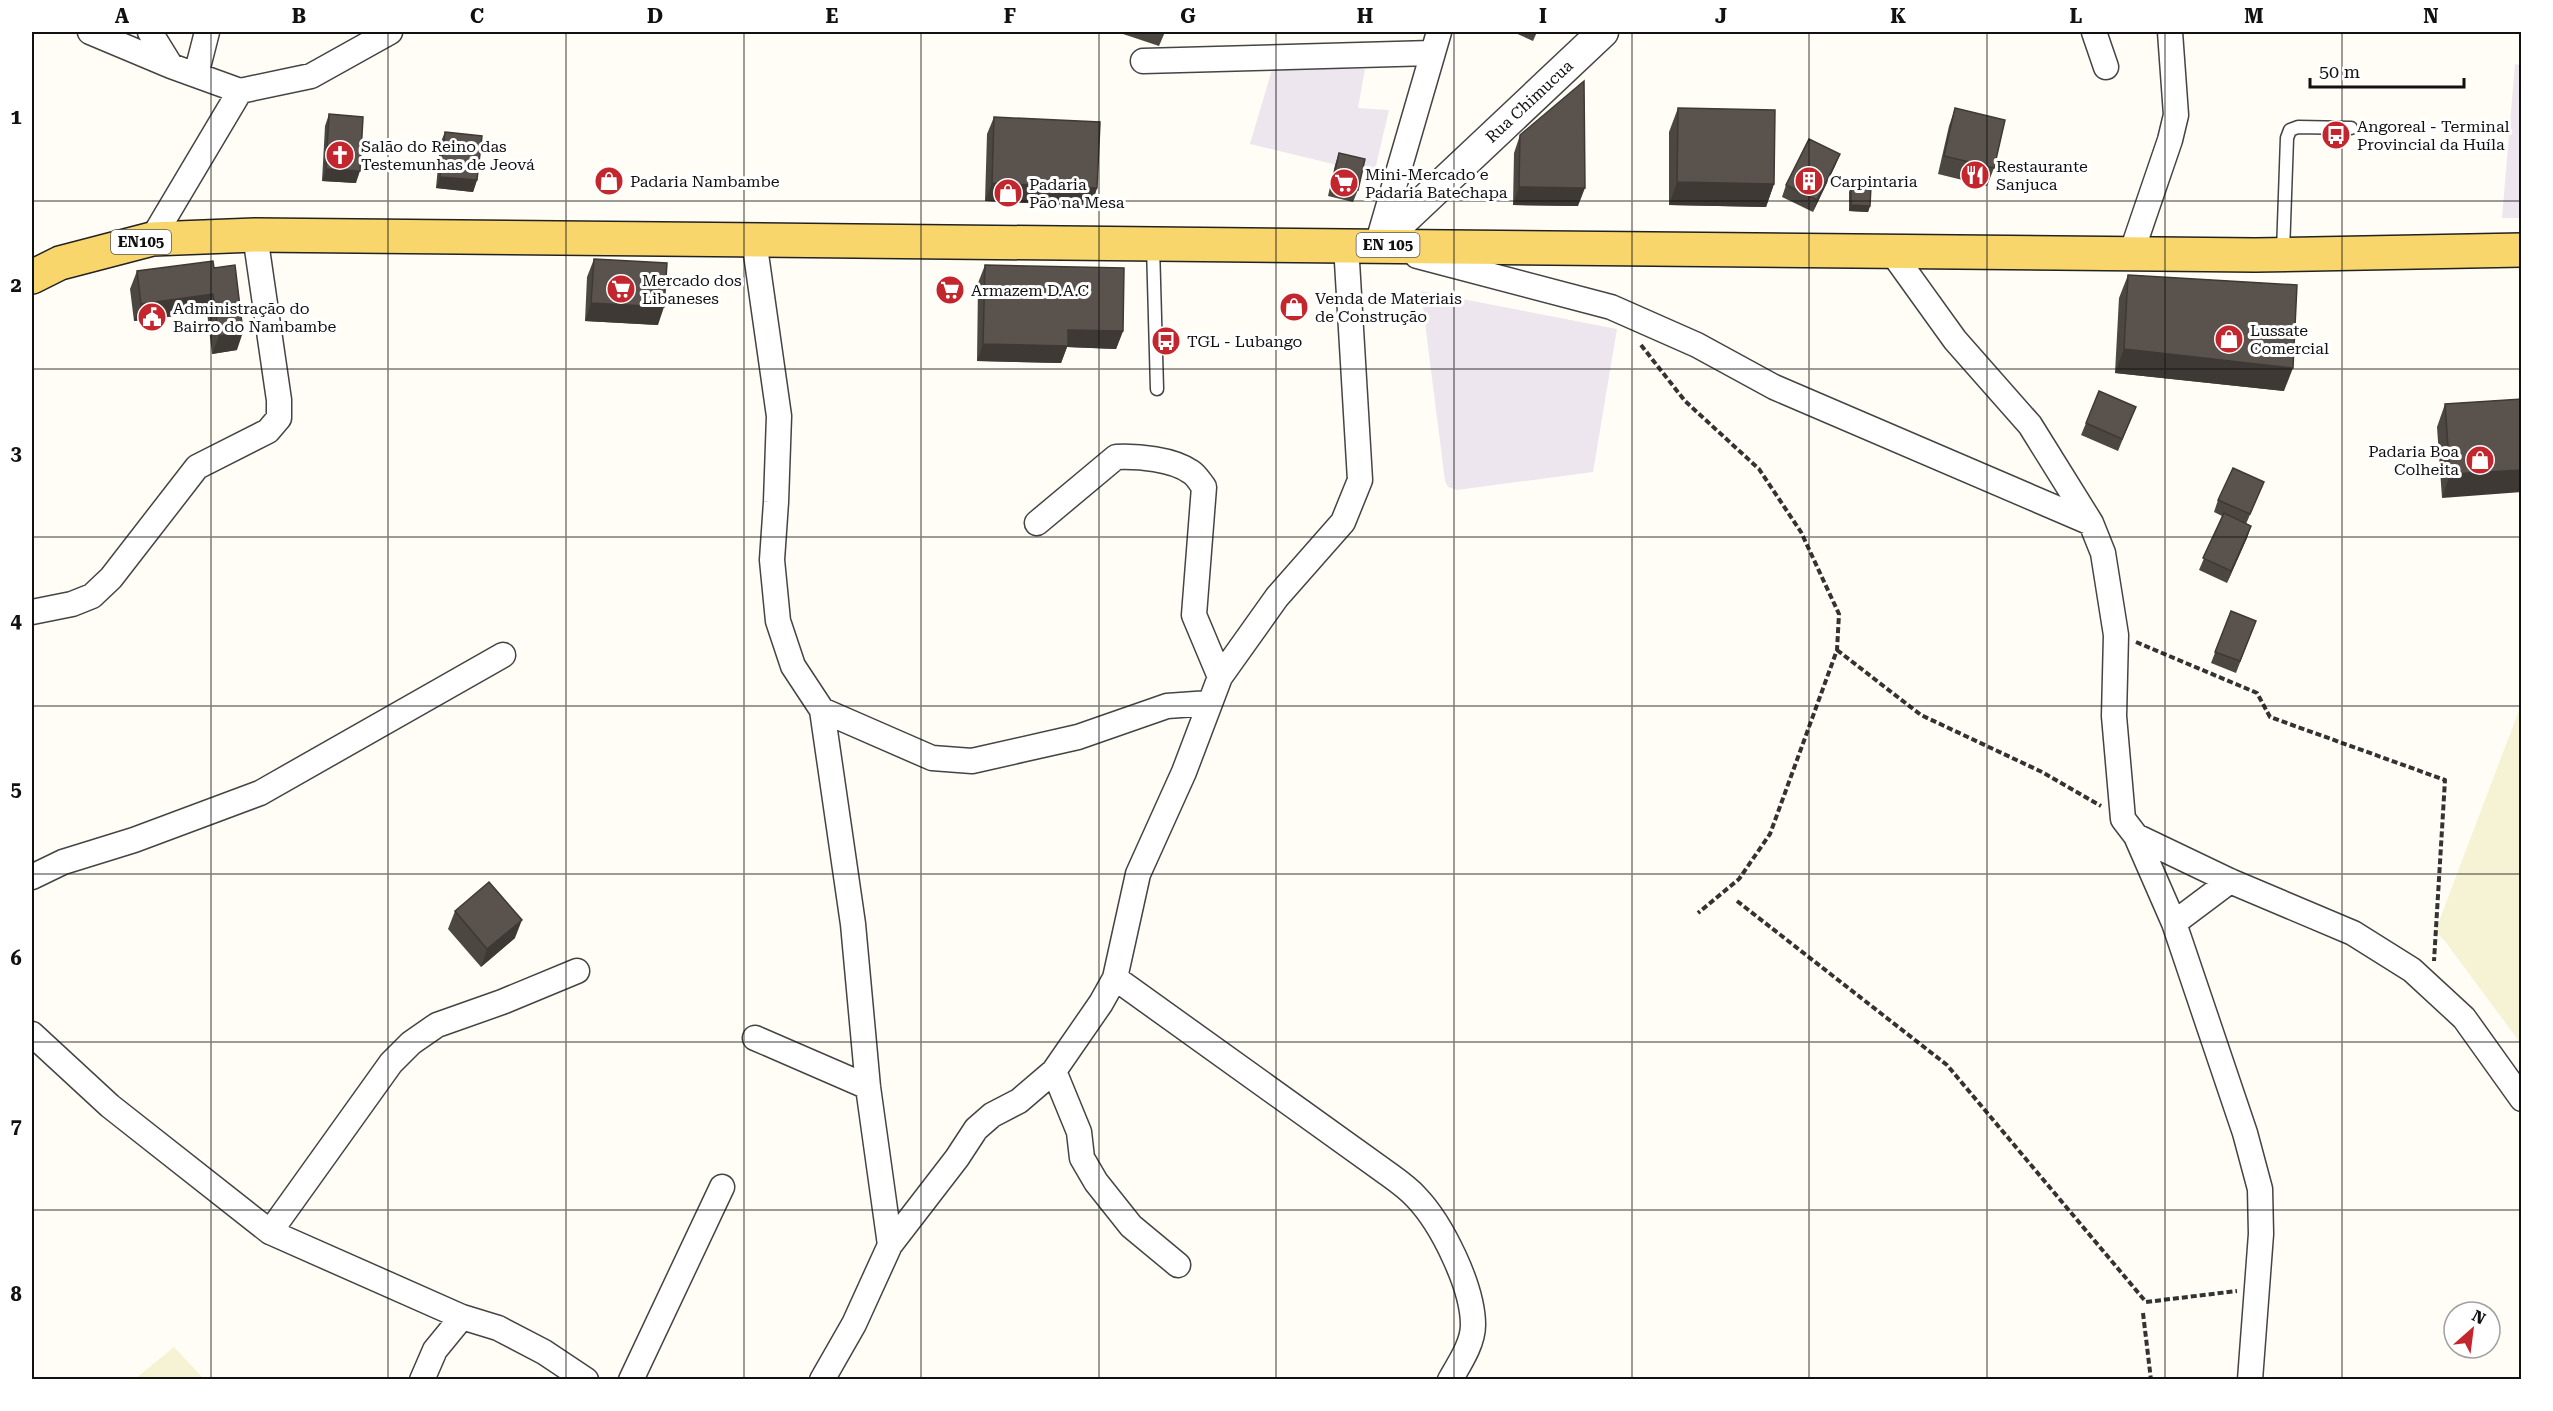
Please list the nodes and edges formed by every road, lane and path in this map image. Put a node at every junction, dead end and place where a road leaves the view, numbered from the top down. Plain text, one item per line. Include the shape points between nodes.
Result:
1 (90, 32) edge
2 (150, 32) edge
3 (207, 32) edge
4 (390, 32) edge
5 (1603, 32) edge
6 (2094, 32) edge
7 (2170, 32) edge
8 (1436, 42) edge
9 (1143, 61) dead end
10 (171, 66) junction
11 (2106, 67) dead end
12 (196, 75) junction
13 (240, 91) junction
14 (2351, 128) dead end
15 (255, 235) junction
16 (152, 239) junction
17 (754, 240) junction
18 (1153, 243) junction
19 (1362, 245) junction
20 (2522, 250) edge
21 (1891, 251) junction
22 (2131, 254) junction
23 (2283, 254) junction
24 (32, 277) edge
25 (1641, 345) dead end
26 (1157, 388) dead end
27 (1037, 523) dead end
28 (2091, 523) junction
29 (32, 612) edge
30 (2134, 641) dead end
31 (1837, 650) junction
32 (503, 655) dead end
33 (1220, 677) junction
34 (1209, 703) junction
35 (822, 710) junction
36 (2129, 827) junction
37 (32, 877) edge
38 (2230, 881) junction
39 (1737, 901) dead end
40 (1698, 913) dead end
41 (2174, 923) junction
42 (2434, 966) dead end
43 (577, 971) dead end
44 (1115, 978) junction
45 (32, 1034) edge
46 (755, 1038) dead end
47 (1054, 1071) junction
48 (868, 1088) junction
49 (2522, 1099) edge
50 (722, 1186) dead end
51 (270, 1232) junction
52 (890, 1245) junction
53 (1178, 1265) dead end
54 (2243, 1290) dead end
55 (2143, 1313) dead end
56 (462, 1317) junction
57 (422, 1380) edge
58 (586, 1380) edge
59 (632, 1380) edge
60 (822, 1380) edge
61 (1450, 1380) edge
62 (2151, 1380) edge
63 (2250, 1380) edge

1 - 10 street
2 - 10 street
3 - 12 street
4 - 13 street via 311,76
5 - 19 street, Rua Chimucua
6 - 11 street
7 - 22 street via 2176,115
8 - 9 street
8 - 19 street
10 - 12 street
12 - 13 street
13 - 16 street
14 - 23 lane via 2298,126 2289,130
15 - 16 main road, EN105
15 - 17 main road, EN 105
15 - 29 street via 279,418 268,431 197,467 111,578 92,596
16 - 24 main road, EN105 via 60,263
17 - 18 main road, EN 105
17 - 35 street via 779,416 772,560 777,621 793,666
18 - 19 main road, EN 105
18 - 26 lane
19 - 21 main road, EN 105
19 - 28 street via 1611,307 1697,345 1774,387
19 - 33 street via 1360,480 1343,522 1277,597
20 - 23 main road, EN 105
21 - 22 main road, EN 105
21 - 28 street via 1955,340 2030,426
22 - 23 main road, EN 105
25 - 31 path via 1684,401 1759,469 1801,532 1839,614
27 - 33 street via 1116,457 1173,464 1192,472 1203,487 1194,615
28 - 36 street via 2103,553 2115,635 2114,716
30 - 42 path via 2257,693 2270,717 2445,780
31 - 36 path via 1921,715 2042,772
31 - 40 path via 1770,834 1739,879
32 - 37 street via 260,794 63,862
33 - 34 street
34 - 35 street via 1167,706 1078,737 972,761 932,758
34 - 44 street via 1184,772 1138,874
35 - 48 street via 853,924
36 - 38 street
36 - 41 street
38 - 41 street
38 - 49 street via 2353,933 2412,970 2464,1018
39 - 54 path via 1947,1065 2146,1302
41 - 63 street via 2260,1189
43 - 51 street via 437,1025 411,1043 391,1063
44 - 47 street
44 - 61 street via 1384,1170 1416,1198 1440,1232 1464,1278 1473,1326 1464,1357
45 - 51 street via 110,1106
46 - 48 street
47 - 52 street via 1019,1101 992,1115 976,1129
47 - 53 street via 1079,1132 1082,1158 1096,1182 1131,1226
48 - 52 street
50 - 59 street
51 - 56 street
52 - 60 street via 854,1324
55 - 62 path
56 - 57 street via 435,1350
56 - 58 street via 507,1333

